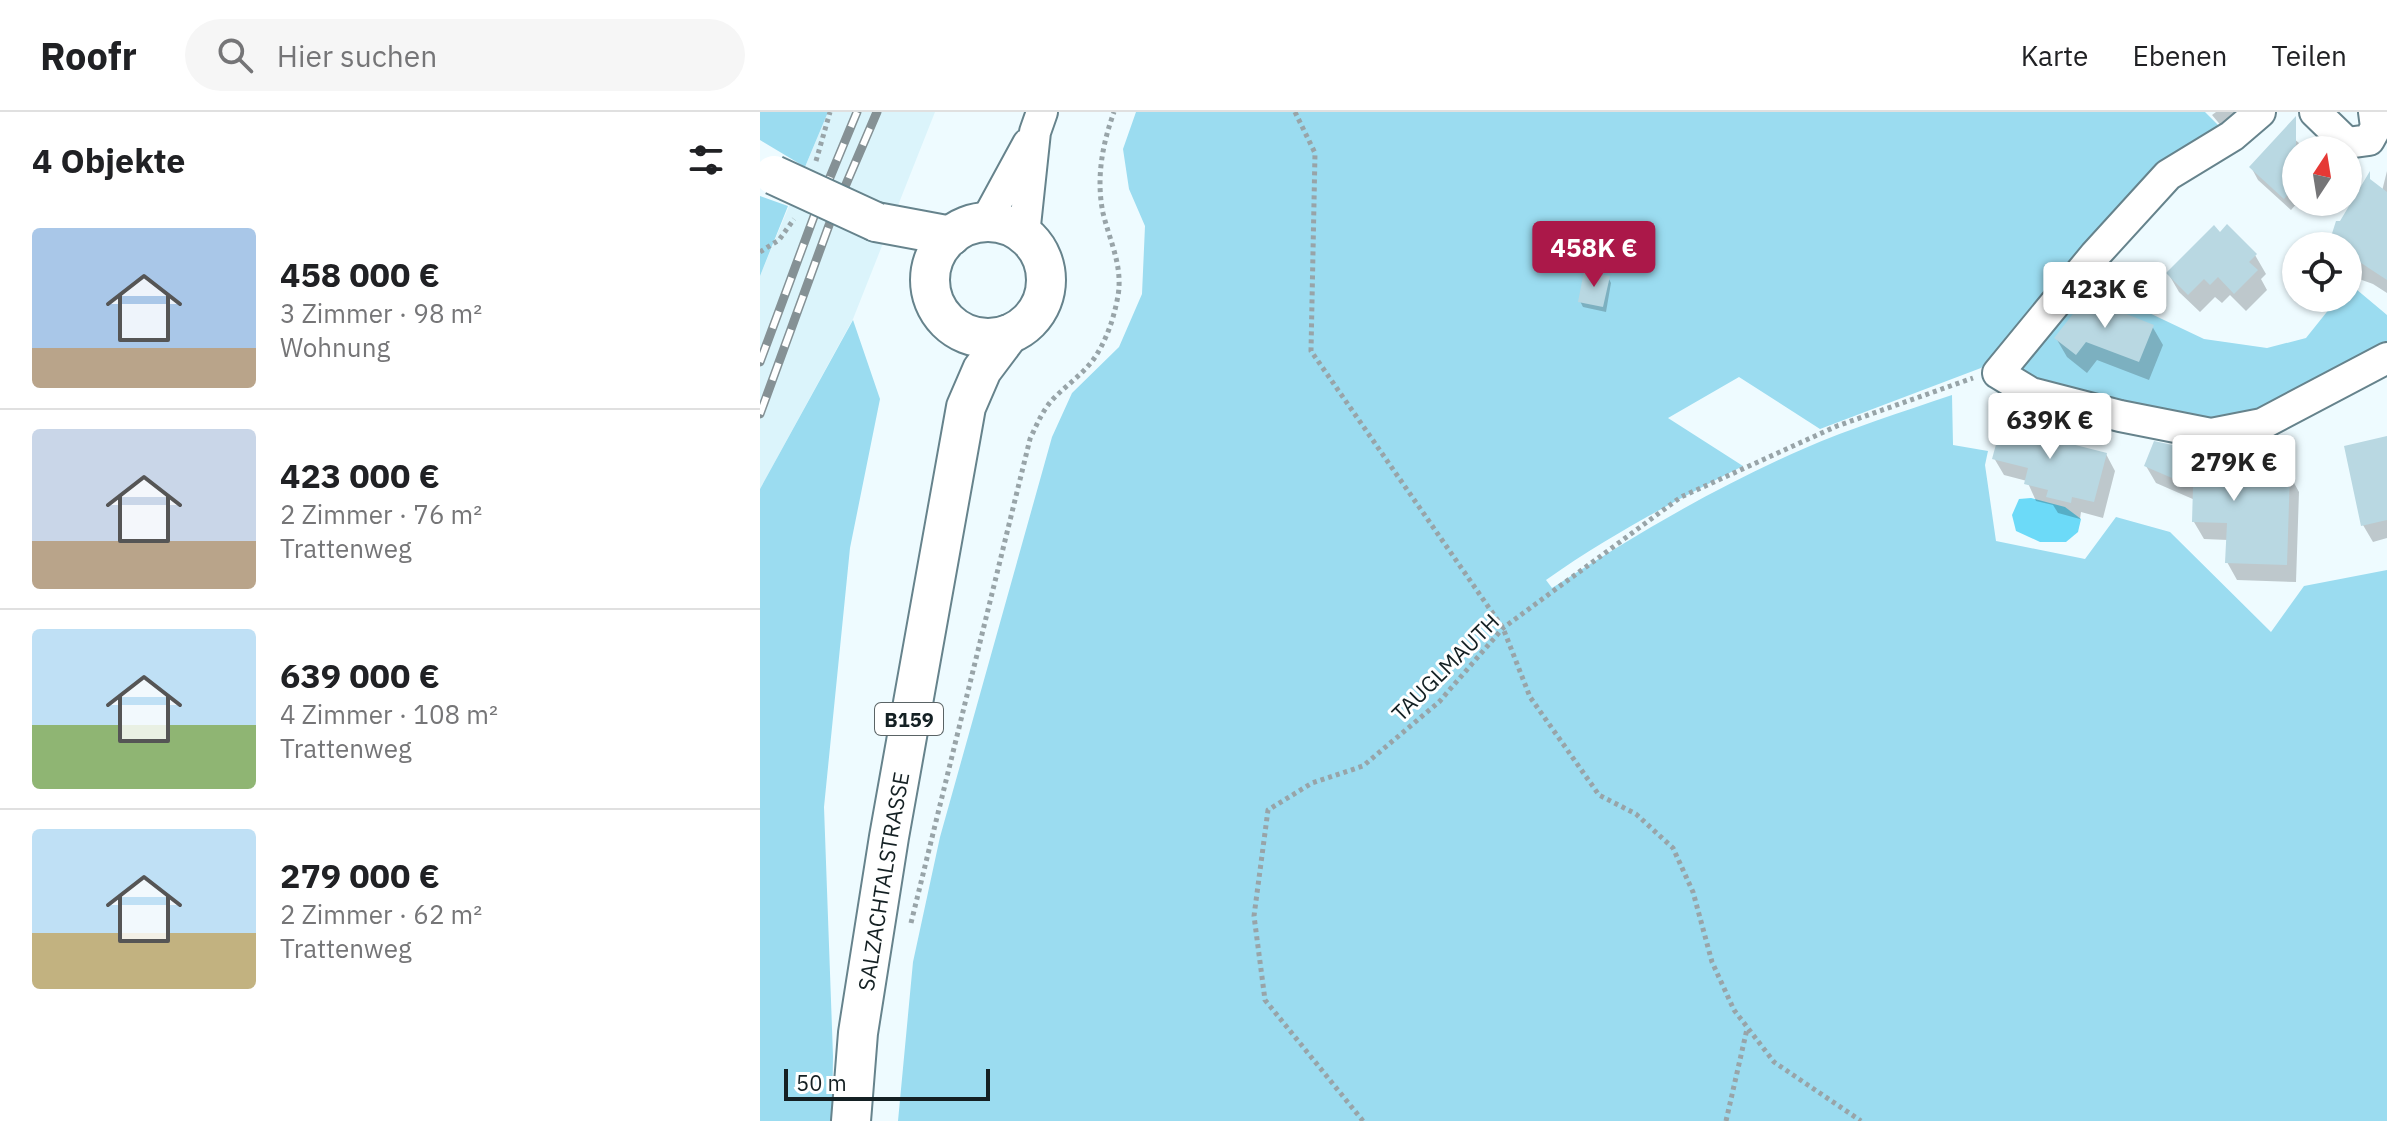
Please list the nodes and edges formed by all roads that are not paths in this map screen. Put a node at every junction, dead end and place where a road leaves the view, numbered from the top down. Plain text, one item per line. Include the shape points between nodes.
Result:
1 (2260, 112) edge
2 (2374, 112) edge
3 (2321, 113) edge
4 (1038, 122) edge
5 (767, 171) edge
6 (876, 222) junction
7 (968, 229) junction
8 (1024, 235) junction
9 (931, 270) junction
10 (941, 315) junction
11 (1009, 334) junction
12 (2387, 358) edge
13 (966, 407) junction
14 (851, 1121) edge

1 - 12 street via 2168,175 1998,373 2031,393 2211,434 2262,424
2 - 3 street via 2376,127 2369,140 2347,143
4 - 7 street
4 - 8 street
5 - 6 main road, bridge
6 - 7 main road
6 - 9 main road
7 - 8 main road via 999,223
7 - 9 main road via 937,251
8 - 11 main road, SALZACHTALSTRASSE / B159 via 1038,250 1045,289 1039,308
9 - 10 main road, SALZACHTALSTRASSE / B159 via 930,286
10 - 11 main road via 972,336
10 - 13 main road, SALZACHTALSTRASSE / B159
11 - 13 main road, SALZACHTALSTRASSE / B159 via 982,370
13 - 14 main road, SALZACHTALSTRASSE / B159 via 889,837 858,1033

